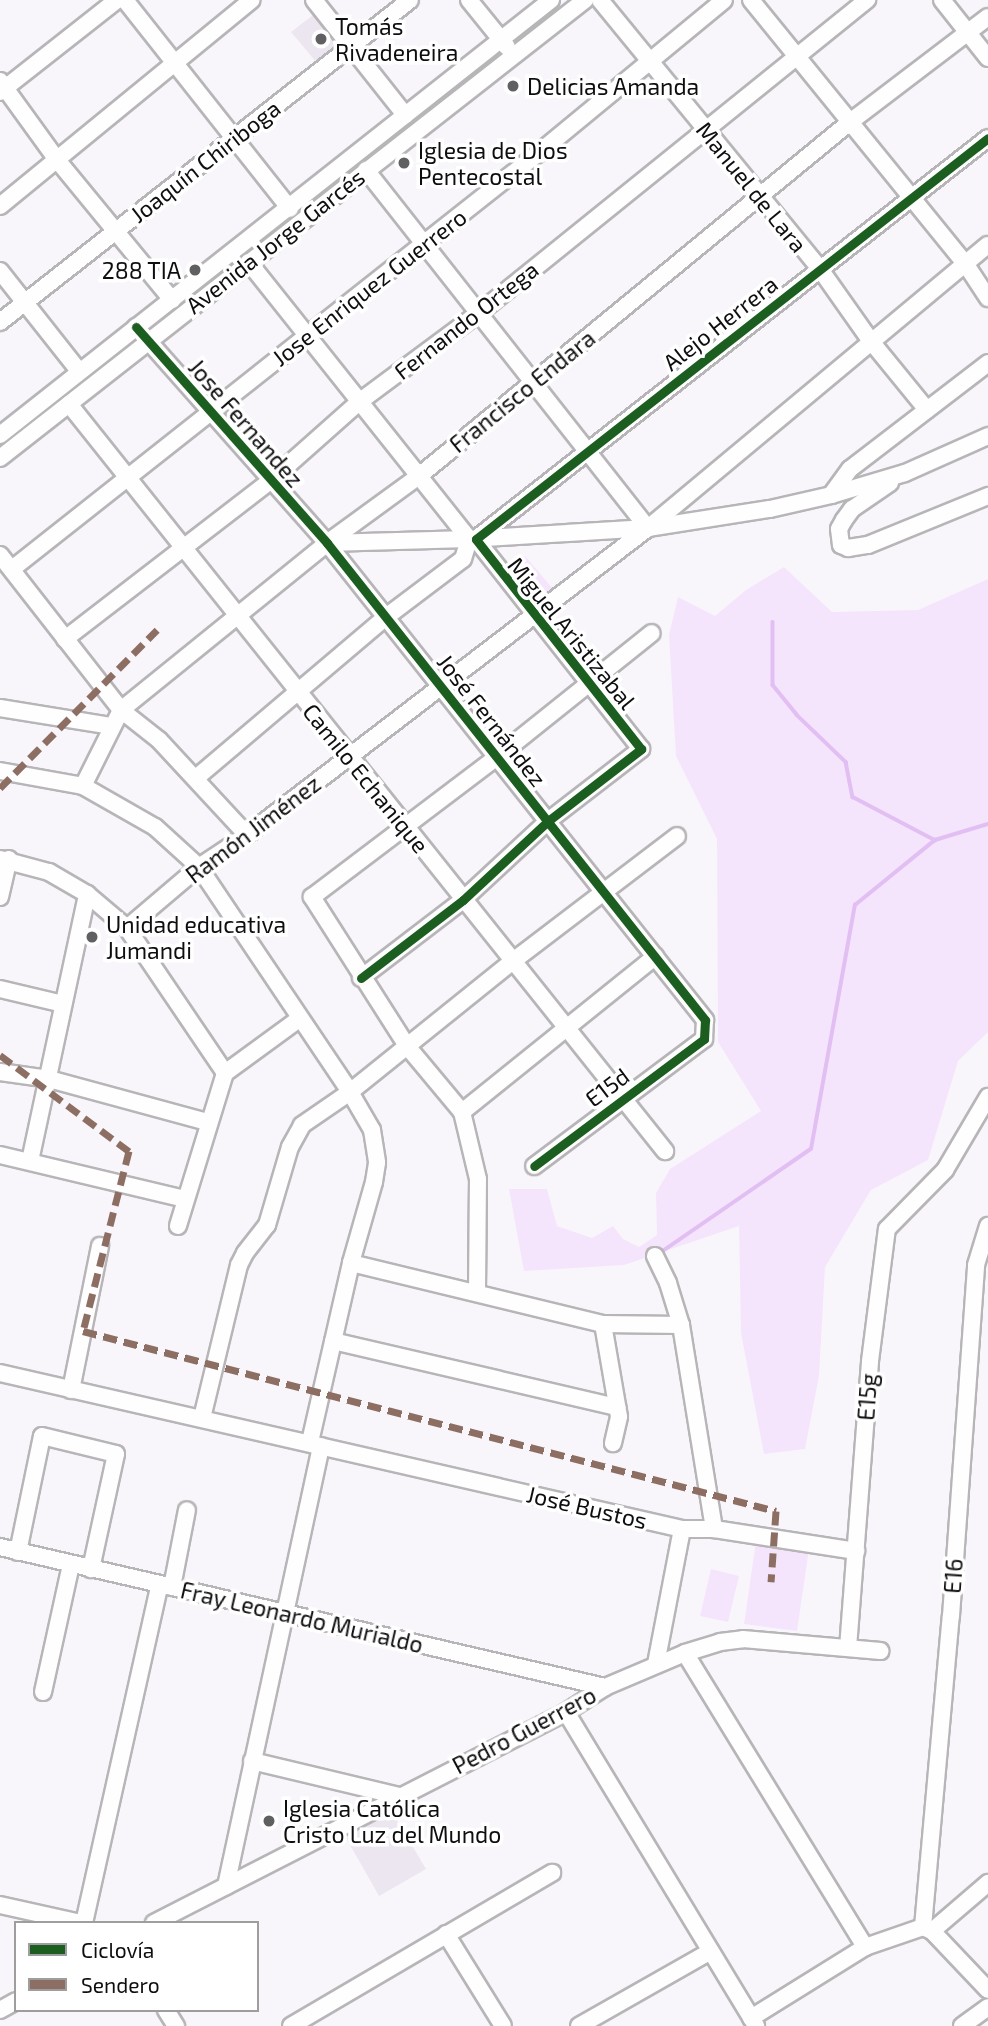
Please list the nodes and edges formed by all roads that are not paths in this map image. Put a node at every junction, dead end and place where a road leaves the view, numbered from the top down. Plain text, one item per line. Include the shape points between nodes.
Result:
1 (117, 0) edge
2 (124, 0) edge
3 (252, 0) edge
4 (314, 0) edge
5 (410, 0) edge
6 (469, 0) edge
7 (551, 0) edge
8 (585, 0) edge
9 (600, 0) edge
10 (724, 0) edge
11 (751, 0) edge
12 (867, 0) edge
13 (942, 0) edge
14 (988, 17) edge
15 (968, 33) junction
16 (501, 40) junction
17 (350, 46) junction
18 (513, 55) junction
19 (796, 56) junction
20 (988, 58) edge
21 (650, 62) junction
22 (176, 65) junction
23 (2, 87) edge
24 (405, 115) junction
25 (850, 122) junction
26 (705, 129) junction
27 (234, 138) junction
28 (988, 138) edge
29 (58, 161) junction
30 (366, 170) junction
31 (760, 197) junction
32 (912, 198) junction
33 (0, 206) edge
34 (290, 209) junction
35 (116, 231) junction
36 (423, 243) junction
37 (988, 245) edge
38 (249, 262) junction
39 (965, 263) junction
40 (820, 270) junction
41 (0, 271) edge
42 (988, 298) edge
43 (172, 300) junction
44 (24, 302) junction
45 (479, 313) junction
46 (0, 322) edge
47 (136, 327) junction
48 (308, 337) junction
49 (870, 340) junction
50 (148, 341) junction
51 (988, 363) edge
52 (79, 371) junction
53 (533, 383) junction
54 (359, 402) junction
55 (69, 404) junction
56 (927, 410) junction
57 (209, 411) junction
58 (0, 435) edge
59 (988, 436) edge
60 (588, 451) junction
61 (0, 458) edge
62 (905, 473) junction
63 (419, 476) junction
64 (125, 478) junction
65 (270, 481) junction
66 (831, 495) junction
67 (988, 496) edge
68 (648, 528) junction
69 (472, 539) junction
70 (327, 543) junction
71 (182, 550) junction
72 (0, 555) edge
73 (12, 569) junction
74 (532, 614) junction
75 (386, 617) junction
76 (238, 619) junction
77 (652, 633) dead end
78 (65, 639) junction
79 (440, 685) junction
80 (588, 685) junction
81 (297, 692) junction
82 (0, 708) edge
83 (121, 710) junction
84 (111, 726) junction
85 (348, 757) junction
86 (497, 757) junction
87 (0, 771) edge
88 (196, 778) junction
89 (83, 786) junction
90 (548, 821) junction
91 (404, 827) junction
92 (247, 835) junction
93 (677, 836) dead end
94 (4, 859) edge
95 (199, 866) junction
96 (604, 891) junction
97 (86, 894) junction
98 (0, 897) edge
99 (464, 900) junction
100 (127, 928) junction
101 (655, 957) junction
102 (513, 961) junction
103 (361, 978) junction
104 (0, 989) edge
105 (63, 1004) junction
106 (299, 1019) junction
107 (566, 1028) junction
108 (704, 1038) joint
109 (407, 1046) junction
110 (0, 1072) edge
111 (225, 1073) junction
112 (49, 1079) junction
113 (350, 1092) junction
114 (988, 1097) edge
115 (625, 1098) junction
116 (462, 1112) junction
117 (207, 1122) junction
118 (665, 1151) dead end
119 (0, 1155) edge
120 (30, 1161) junction
121 (534, 1166) dead end
122 (184, 1199) junction
123 (177, 1226) dead end
124 (988, 1226) edge
125 (100, 1246) dead end
126 (655, 1256) dead end
127 (359, 1265) junction
128 (477, 1292) junction
129 (603, 1324) junction
130 (681, 1325) junction
131 (333, 1341) junction
132 (0, 1373) edge
133 (71, 1390) junction
134 (617, 1407) junction
135 (202, 1418) junction
136 (613, 1443) dead end
137 (316, 1444) junction
138 (187, 1510) dead end
139 (713, 1528) junction
140 (682, 1530) junction
141 (0, 1547) edge
142 (856, 1551) junction
143 (18, 1552) junction
144 (71, 1565) junction
145 (91, 1569) junction
146 (166, 1586) junction
147 (285, 1612) junction
148 (848, 1648) junction
149 (880, 1651) dead end
150 (685, 1653) junction
151 (656, 1664) junction
152 (605, 1687) junction
153 (43, 1692) dead end
154 (566, 1712) junction
155 (253, 1761) junction
156 (399, 1796) junction
157 (552, 1873) dead end
158 (988, 1883) edge
159 (226, 1885) junction
160 (0, 1905) edge
161 (74, 1921) edge
162 (83, 1921) edge
163 (158, 1921) edge
164 (927, 1929) junction
165 (446, 1934) junction
166 (865, 1947) junction
167 (709, 1952) junction
168 (988, 1990) edge
169 (988, 2007) edge
170 (753, 2022) edge
171 (291, 2026) edge
172 (503, 2026) edge
173 (579, 2026) edge
174 (962, 2026) edge

1 - 23 street
2 - 22 street
3 - 22 street
4 - 17 street
5 - 17 street, Joaquín Chiriboga
6 - 16 street
7 - 16 street, Avenida Jorge Garcés
8 - 18 street, Avenida Jorge Garcés
9 - 21 street, Manuel de Lara
10 - 21 street, Jose Enriquez Guerrero
11 - 19 street
12 - 19 street, Fernando Ortega
13 - 15 street
14 - 15 street, Francisco Endara
15 - 20 street
15 - 25 street, Francisco Endara
16 - 18 street
16 - 24 street, Avenida Jorge Garcés
17 - 24 street
17 - 27 street, Joaquín Chiriboga
18 - 30 street, Avenida Jorge Garcés
19 - 25 street
19 - 26 street, Fernando Ortega
21 - 26 street, Manuel de Lara
21 - 36 street, Jose Enriquez Guerrero
22 - 27 street
22 - 29 street
23 - 29 street
24 - 34 street, Avenida Jorge Garcés
25 - 31 street, Francisco Endara
25 - 32 street
26 - 31 street, Manuel de Lara
26 - 45 street, Fernando Ortega
27 - 34 street
27 - 35 street, Joaquín Chiriboga
28 - 32 street, Alejo Herrera
29 - 33 street
29 - 35 street
30 - 36 street
30 - 38 street, Avenida Jorge Garcés
31 - 40 street, Manuel de Lara
31 - 53 street, Francisco Endara
32 - 39 street
32 - 40 street, Alejo Herrera
34 - 43 street, Avenida Jorge Garcés
35 - 43 street
35 - 44 street, Joaquín Chiriboga
36 - 45 street
36 - 48 street, Jose Enriquez Guerrero
37 - 39 street, Ramón Jiménez
38 - 48 street, Miguel Aristizabal
38 - 50 street, Avenida Jorge Garcés
39 - 42 street
39 - 49 street, Ramón Jiménez
40 - 49 street, Manuel de Lara
40 - 60 street, Alejo Herrera
41 - 44 street
43 - 47 street, Avenida Jorge Garcés
44 - 46 street, Joaquín Chiriboga
44 - 52 street
45 - 53 street
45 - 54 street, Fernando Ortega
47 - 50 street, Jose Fernandez
47 - 52 street, Avenida Jorge Garcés
48 - 54 street, Miguel Aristizabal
48 - 57 street, Jose Enriquez Guerrero
49 - 56 street, Manuel de Lara
49 - 68 street, Ramón Jiménez
50 - 55 street, Avenida Jorge Garcés
50 - 57 street, Jose Fernandez
51 - 56 street
52 - 58 street, Avenida Jorge Garcés
53 - 60 street
53 - 63 street, Francisco Endara
54 - 63 street, Miguel Aristizabal
54 - 65 street, Fernando Ortega
55 - 61 street, Avenida Jorge Garcés
55 - 64 street, Camilo Echanique
56 - 66 street via 850,469
57 - 64 street, Jose Enriquez Guerrero
57 - 65 street, Jose Fernandez
59 - 62 street
60 - 68 street
60 - 69 street, Alejo Herrera
62 - 66 street
62 - 67 street via 852,509 839,529 841,545 868,545
63 - 69 street, Miguel Aristizabal
63 - 70 street, Francisco Endara
64 - 71 street, Camilo Echanique
64 - 73 street, Jose Enriquez Guerrero
65 - 70 street, Jose Fernandez
65 - 71 street, Fernando Ortega
66 - 68 street
68 - 69 street
68 - 74 street, Ramón Jiménez
69 - 70 street
69 - 74 street, Miguel Aristizabal
69 - 75 street, Alejo Herrera via 463,559
70 - 75 street, José Fernández
70 - 76 street, Francisco Endara
71 - 76 street, Camilo Echanique
71 - 78 street, Fernando Ortega
72 - 73 street
73 - 78 street
74 - 79 street, Ramón Jiménez
74 - 80 street, Miguel Aristizabal
75 - 79 street, José Fernández
75 - 81 street, Alejo Herrera
76 - 81 street, Camilo Echanique
76 - 83 street, Francisco Endara
77 - 80 street
78 - 83 street
79 - 85 street, Ramón Jiménez
79 - 86 street, José Fernández
80 - 86 street
80 - 90 street, Miguel Aristizabal via 641,749
81 - 85 street, Camilo Echanique
81 - 88 street, Alejo Herrera
82 - 84 street
83 - 84 street, Francisco Endara
83 - 88 street
84 - 89 street, Francisco Endara
85 - 91 street, Camilo Echanique
85 - 92 street, Ramón Jiménez
86 - 90 street, José Fernández
86 - 91 street
87 - 89 street
88 - 92 street
89 - 95 street via 155,827
90 - 96 street, José Fernández
90 - 99 street
91 - 99 street, Camilo Echanique
91 - 103 street via 312,897
92 - 95 street, Ramón Jiménez
93 - 96 street
94 - 97 street via 49,872
94 - 98 street
95 - 100 street, Ramón Jiménez
95 - 106 street
96 - 101 street, José Fernández
96 - 102 street
97 - 100 street
97 - 105 street
99 - 102 street, Camilo Echanique
99 - 103 street
100 - 111 street
101 - 107 street
101 - 108 street, José Fernández via 705,1020
102 - 107 street, Camilo Echanique
102 - 109 street
103 - 109 street
104 - 105 street
105 - 112 street
106 - 111 street
106 - 113 street
107 - 115 street, Camilo Echanique
107 - 116 street
108 - 115 street, E15d
109 - 113 street
109 - 116 street
110 - 112 street
111 - 117 street
112 - 117 street
112 - 120 street
113 - 127 street via 372,1130 377,1163
113 - 135 street via 302,1125 295,1135 271,1215 239,1265
114 - 142 street, E15g via 945,1170 887,1229 870,1361
115 - 118 street, Camilo Echanique
115 - 121 street, E15d
116 - 128 street via 478,1179
117 - 122 street
119 - 120 street
120 - 122 street
122 - 123 street
124 - 164 street, E16 via 976,1265
125 - 133 street
126 - 130 street
127 - 128 street
127 - 131 street
128 - 129 street
129 - 130 street
129 - 134 street
130 - 139 street
131 - 134 street
131 - 137 street
132 - 133 street, José Bustos
133 - 135 street, José Bustos
134 - 136 street
135 - 137 street, José Bustos
137 - 140 street, José Bustos
137 - 147 street
138 - 146 street
139 - 140 street, José Bustos
139 - 142 street, José Bustos
140 - 151 street
141 - 143 street, Fray Leonardo Murialdo
142 - 148 street, E15g
143 - 144 street, Fray Leonardo Murialdo
143 - 145 street via 42,1436 116,1454
144 - 145 street, Fray Leonardo Murialdo
144 - 153 street
145 - 146 street, Fray Leonardo Murialdo
146 - 147 street, Fray Leonardo Murialdo
146 - 162 street
147 - 152 street, Fray Leonardo Murialdo
147 - 155 street
148 - 149 street, Pedro Guerrero
148 - 150 street, Pedro Guerrero via 743,1639
150 - 151 street, Pedro Guerrero
150 - 166 street
151 - 152 street, Pedro Guerrero
152 - 154 street, Pedro Guerrero
154 - 156 street, Pedro Guerrero
154 - 167 street
155 - 156 street
155 - 159 street
156 - 159 street, Pedro Guerrero
157 - 165 street
158 - 164 street
159 - 163 street, Pedro Guerrero
160 - 161 street
164 - 166 street
164 - 168 street
165 - 171 street
165 - 172 street
166 - 170 street
167 - 170 street
167 - 173 street
169 - 174 street

